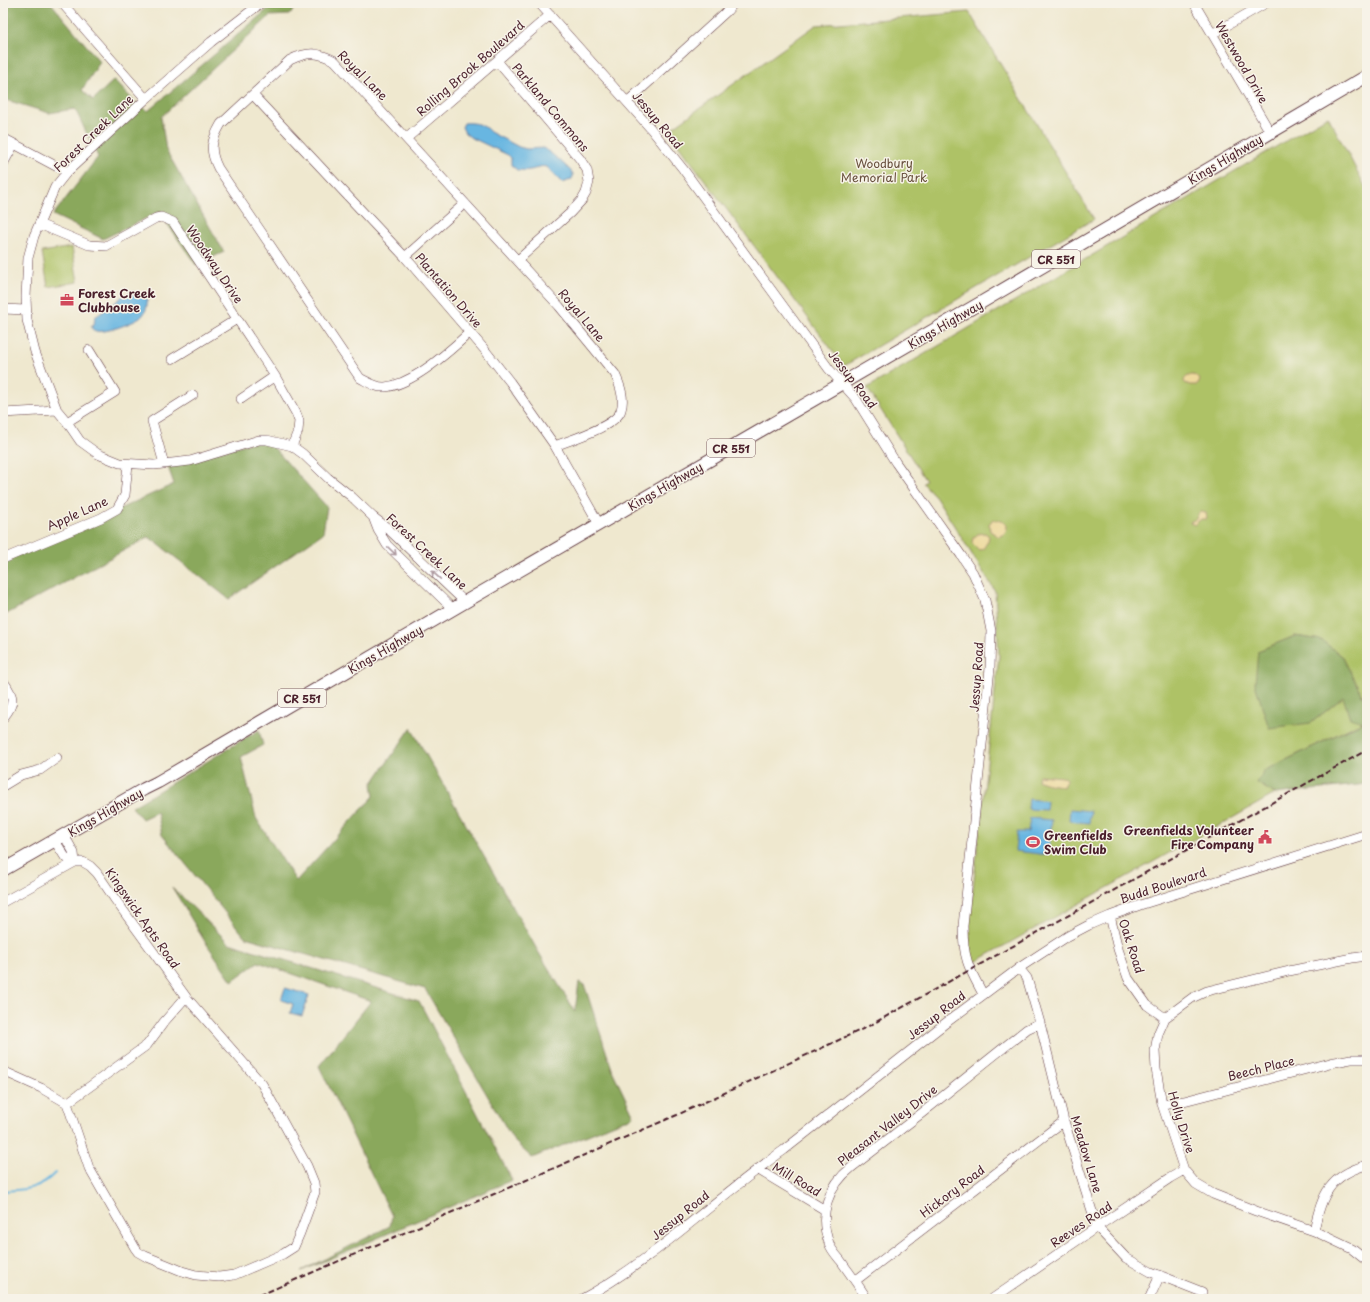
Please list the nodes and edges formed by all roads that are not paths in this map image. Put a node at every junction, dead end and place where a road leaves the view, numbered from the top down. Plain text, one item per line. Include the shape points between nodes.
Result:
1 (62, 3) edge
2 (261, 3) edge
3 (539, 3) edge
4 (734, 3) edge
5 (1194, 3) edge
6 (1266, 3) edge
7 (550, 15) junction
8 (1212, 34) junction
9 (497, 61) junction
10 (1367, 76) edge
11 (253, 95) junction
12 (146, 99) junction
13 (627, 102) junction
14 (1270, 132) junction
15 (3, 138) edge
16 (406, 138) junction
17 (14, 144) junction
18 (3, 164) edge
19 (67, 172) junction
20 (465, 203) junction
21 (39, 224) junction
22 (405, 257) junction
23 (518, 260) junction
24 (3, 309) edge
25 (26, 310) junction
26 (237, 319) junction
27 (470, 332) junction
28 (89, 350) dead end
29 (172, 359) dead end
30 (275, 376) junction
31 (842, 383) junction
32 (193, 395) dead end
33 (241, 399) dead end
34 (57, 410) junction
35 (3, 413) edge
36 (67, 422) junction
37 (292, 446) junction
38 (555, 446) junction
39 (128, 464) junction
40 (164, 464) junction
41 (373, 517) junction
42 (600, 524) junction
43 (3, 559) edge
44 (465, 602) junction
45 (453, 609) junction
46 (3, 680) edge
47 (3, 718) edge
48 (57, 758) dead end
49 (3, 786) edge
50 (1367, 834) edge
51 (60, 838) junction
52 (75, 862) junction
53 (3, 870) edge
54 (3, 902) edge
55 (1110, 916) junction
56 (1367, 956) edge
57 (1019, 968) junction
58 (983, 994) junction
59 (186, 997) junction
60 (1165, 1018) junction
61 (1040, 1023) junction
62 (1367, 1059) edge
63 (3, 1070) edge
64 (67, 1103) junction
65 (1162, 1104) junction
66 (1064, 1121) junction
67 (1367, 1165) edge
68 (757, 1169) junction
69 (1184, 1170) junction
70 (825, 1210) junction
71 (1097, 1227) junction
72 (1314, 1231) junction
73 (1367, 1261) edge
74 (1160, 1275) junction
75 (855, 1281) junction
76 (1202, 1292) dead end
77 (582, 1299) edge
78 (868, 1299) edge
79 (992, 1299) edge
80 (1149, 1299) edge

1 - 12 street
2 - 12 street, Forest Creek Lane via 211,42
3 - 7 street, Jessup Road
4 - 13 street
5 - 8 street, Westwood Drive
6 - 8 street
7 - 9 street, Rolling Brook Boulevard
7 - 13 street, Jessup Road
8 - 14 street, Westwood Drive
9 - 16 street, Rolling Brook Boulevard
9 - 23 street, Parkland Commons via 580,159 587,170 589,182 582,200
10 - 14 main road, Kings Highway / CR 551
11 - 16 street, Royal Lane via 290,60 305,54 324,55 336,61
11 - 22 street, Plantation Drive
11 - 27 street, Royal Lane via 221,124 214,137 213,158 360,378 372,385 385,388 396,385 447,353
12 - 19 street, Forest Creek Lane
13 - 31 street, Jessup Road via 683,169 829,369
14 - 31 main road, Kings Highway / CR 551
15 - 17 street
16 - 20 street, Royal Lane
17 - 18 street
17 - 19 street
19 - 21 street, Forest Creek Lane via 56,187
20 - 22 street
20 - 23 street, Royal Lane
21 - 25 street, Forest Creek Lane via 28,258
21 - 26 street, Woodway Drive via 89,245 106,246 156,218 161,217 172,222
22 - 27 street, Plantation Drive
23 - 38 street, Royal Lane via 560,306 615,374 621,386 621,411 615,419 604,427
24 - 25 street
25 - 34 street, Forest Creek Lane via 34,352
26 - 29 street
26 - 30 street, Woodway Drive
27 - 38 street, Plantation Drive via 510,382
28 - 36 street via 115,392
30 - 33 street
30 - 37 street, Woodway Drive via 299,421
31 - 42 main road, Kings Highway / CR 551
31 - 58 street, Jessup Road via 856,399 896,463 962,555 985,600 991,631 990,668 962,926 966,958
32 - 40 street via 152,421
34 - 35 street
34 - 36 street, Forest Creek Lane
36 - 39 street, Forest Creek Lane via 80,441 98,454
37 - 40 street, Forest Creek Lane via 259,440 190,461
37 - 41 street, Forest Creek Lane
38 - 42 street, Plantation Drive
39 - 40 street, Forest Creek Lane
39 - 43 street, Apple Lane via 125,495 117,509
44 -> 41 street, Forest Creek Lane
41 -> 45 street, Forest Creek Lane via 387,545
42 - 44 main road, Kings Highway / CR 551
44 - 45 main road, Kings Highway / CR 551
45 - 51 main road, Kings Highway / CR 551
46 - 47 street via 13,698 12,706
48 - 49 street via 40,770 21,775
50 - 55 street, Budd Boulevard
51 - 52 street, Kingswick Apts Road via 65,857
51 - 53 main road, Kings Highway / CR 551
52 - 54 street
52 - 59 street, Kingswick Apts Road via 83,862 97,873
55 - 57 street, Budd Boulevard via 1068,936
55 - 60 street, Oak Road via 1128,978 1147,1005
56 - 60 street via 1289,971 1207,991 1192,998
57 - 58 street, Budd Boulevard
57 - 61 street, Meadow Lane via 1027,978
58 - 68 street, Jessup Road
59 - 64 street via 147,1045
59 - 64 street, Kingswick Apts Road via 262,1084 307,1166 315,1192 294,1247 234,1275 219,1277 196,1276 138,1252 89,1168
60 - 65 street, Holly Drive via 1158,1034 1155,1052
61 - 66 street, Meadow Lane
61 - 70 street, Pleasant Valley Drive via 1027,1029 841,1175 829,1194
62 - 65 street, Beech Place via 1330,1063 1184,1101
63 - 64 street
65 - 69 street, Holly Drive
66 - 71 street, Meadow Lane
66 - 75 street, Hickory Road
67 - 72 street via 1353,1168 1329,1187 1321,1203
68 - 70 street, Mill Road
68 - 77 street, Jessup Road via 608,1285
69 - 71 street, Reeves Road
69 - 72 street, Holly Drive via 1196,1184 1213,1194
70 - 75 street, Pleasant Valley Drive via 824,1224 829,1245
71 - 74 street, Meadow Lane via 1126,1258
71 - 79 street, Reeves Road
72 - 73 street, Holly Drive via 1352,1249
74 - 76 street, Meadow Lane
74 - 80 street
75 - 78 street, Pleasant Valley Drive

